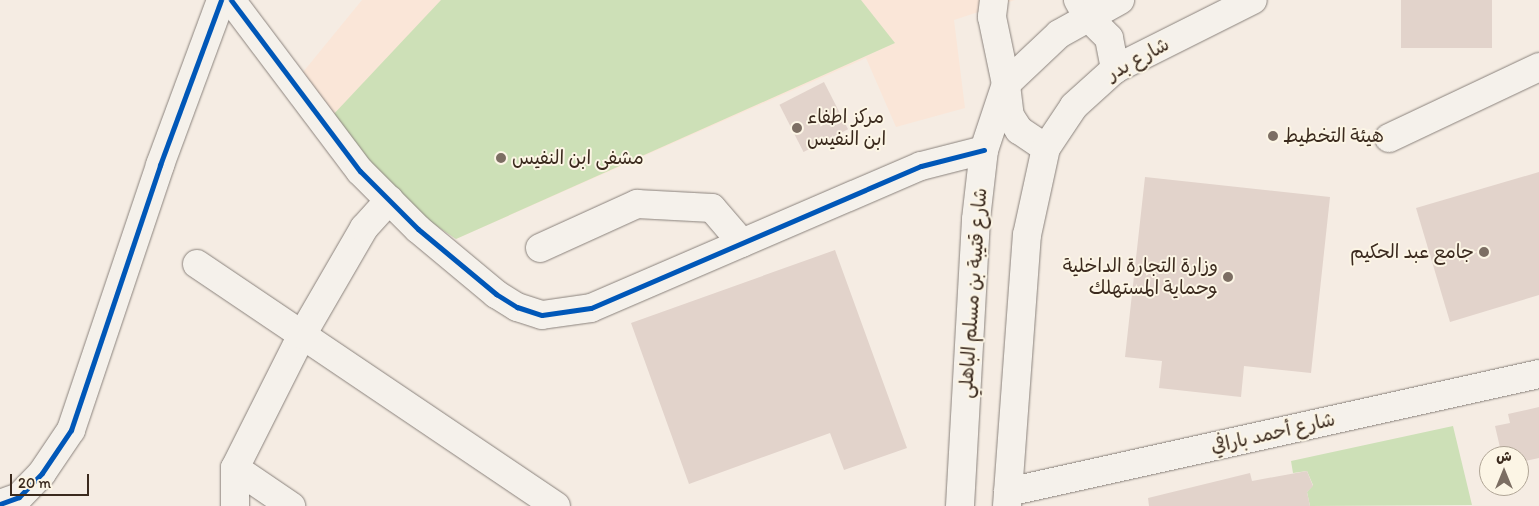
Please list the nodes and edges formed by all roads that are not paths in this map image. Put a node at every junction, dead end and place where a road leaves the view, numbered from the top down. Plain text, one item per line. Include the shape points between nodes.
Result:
1 (221, 0) edge
2 (231, 0) edge
3 (994, 0) edge
4 (1120, 0) edge
5 (1253, 0) edge
6 (1082, 8) edge
7 (1539, 67) edge
8 (1115, 69) junction
9 (1006, 84) junction
10 (1389, 138) dead end
11 (1046, 148) junction
12 (984, 150) junction
13 (389, 200) junction
14 (742, 244) junction
15 (540, 248) dead end
16 (196, 264) dead end
17 (302, 335) junction
18 (1539, 374) edge
19 (235, 468) junction
20 (1007, 499) edge
21 (14, 502) edge
22 (235, 506) edge
23 (291, 506) edge
24 (556, 506) edge
25 (960, 506) edge

1 - 21 street via 160,165 70,430 42,473
2 - 13 street via 360,171
3 - 9 street via 992,17
4 - 6 street
5 - 8 street, شارع بدر
6 - 8 street via 1109,38
6 - 9 street
7 - 10 street
8 - 11 street, شارع بدر via 1074,106
9 - 11 street via 1010,116 1019,130
9 - 12 street, شارع قتيبة بن مسلم الباهلي
11 - 20 street via 1027,235
12 - 14 street via 921,166
12 - 25 street, شارع قتيبة بن مسلم الباهلي via 976,219
13 - 14 street via 496,294 517,307 542,315 591,308
13 - 17 street via 364,228
14 - 15 street via 712,208 637,204
16 - 17 street
17 - 19 street
17 - 24 street
18 - 20 street, شارع أحمد بارافي
19 - 22 street
19 - 23 street

